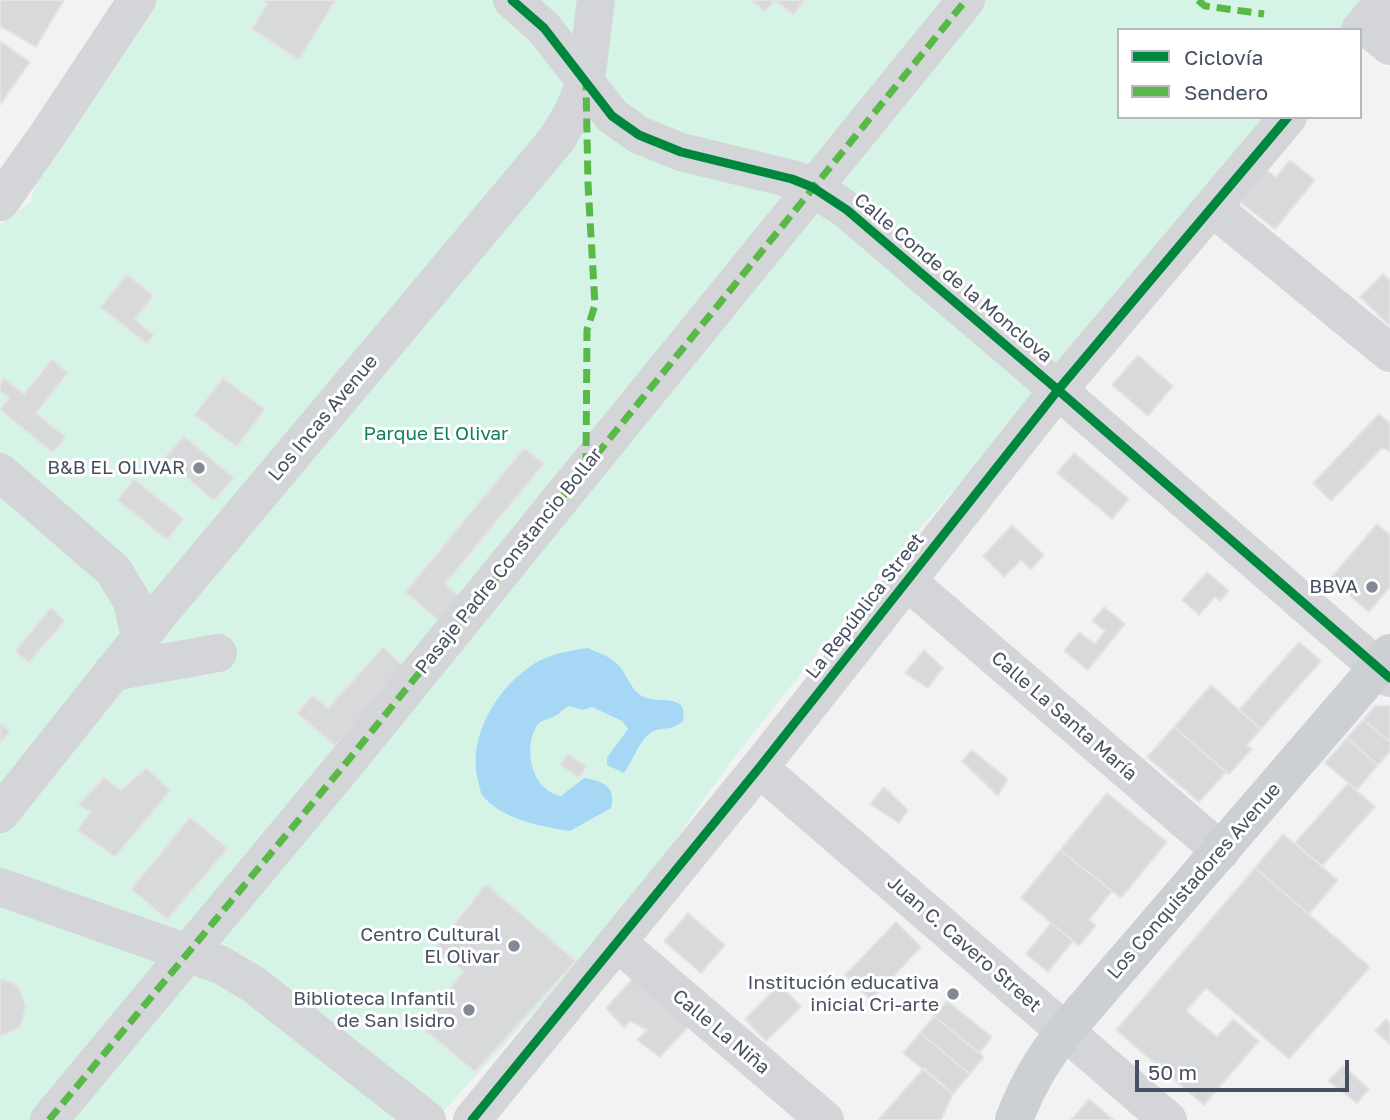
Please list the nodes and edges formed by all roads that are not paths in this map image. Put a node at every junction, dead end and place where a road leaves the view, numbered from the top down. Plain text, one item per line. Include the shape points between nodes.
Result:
1 (137, 0) edge
2 (512, 0) edge
3 (596, 0) edge
4 (966, 0) edge
5 (586, 80) junction
6 (1286, 119) edge
7 (812, 187) junction
8 (0, 202) edge
9 (1213, 208) junction
10 (1390, 354) edge
11 (1058, 390) junction
12 (3, 482) edge
13 (907, 581) junction
14 (140, 637) junction
15 (218, 653) dead end
16 (1386, 666) edge
17 (112, 672) junction
18 (759, 768) junction
19 (0, 814) edge
20 (1221, 851) junction
21 (0, 887) edge
22 (618, 943) junction
23 (190, 953) junction
24 (1065, 1031) junction
25 (420, 1117) edge
26 (49, 1120) edge
27 (472, 1120) edge
28 (825, 1120) edge
29 (1014, 1120) edge
30 (1168, 1120) edge

1 - 8 street
2 - 5 street, Calle Conde de la Monclova via 544,28
3 - 5 street, Los Incas Avenue
4 - 7 street, Pasaje Padre Constancio Bollar
5 - 7 street, Calle Conde de la Monclova via 612,116 639,135 681,152
5 - 14 street, Los Incas Avenue via 557,139
6 - 9 street, La República Street
7 - 11 street, Calle Conde de la Monclova via 847,210
7 - 23 street, Pasaje Padre Constancio Bollar
9 - 10 street
9 - 11 street, La República Street
11 - 13 street, La República Street
11 - 16 street, Calle Conde de la Monclova
12 - 14 street via 113,570 132,601
13 - 18 street, La República Street
13 - 20 street, Calle La Santa María
14 - 17 street, Los Incas Avenue
15 - 17 street
16 - 20 main road, Los Conquistadores Avenue
17 - 19 street, Los Incas Avenue
18 - 22 street, La República Street
18 - 24 street, Juan C. Cavero Street
20 - 24 main road, Los Conquistadores Avenue
21 - 23 street
22 - 27 street, La República Street
22 - 28 street, Calle La Niña
23 - 25 street via 253,984
23 - 26 street, Pasaje Padre Constancio Bollar
24 - 29 main road, Los Conquistadores Avenue via 1030,1083
24 - 30 street, Juan C. Cavero Street

